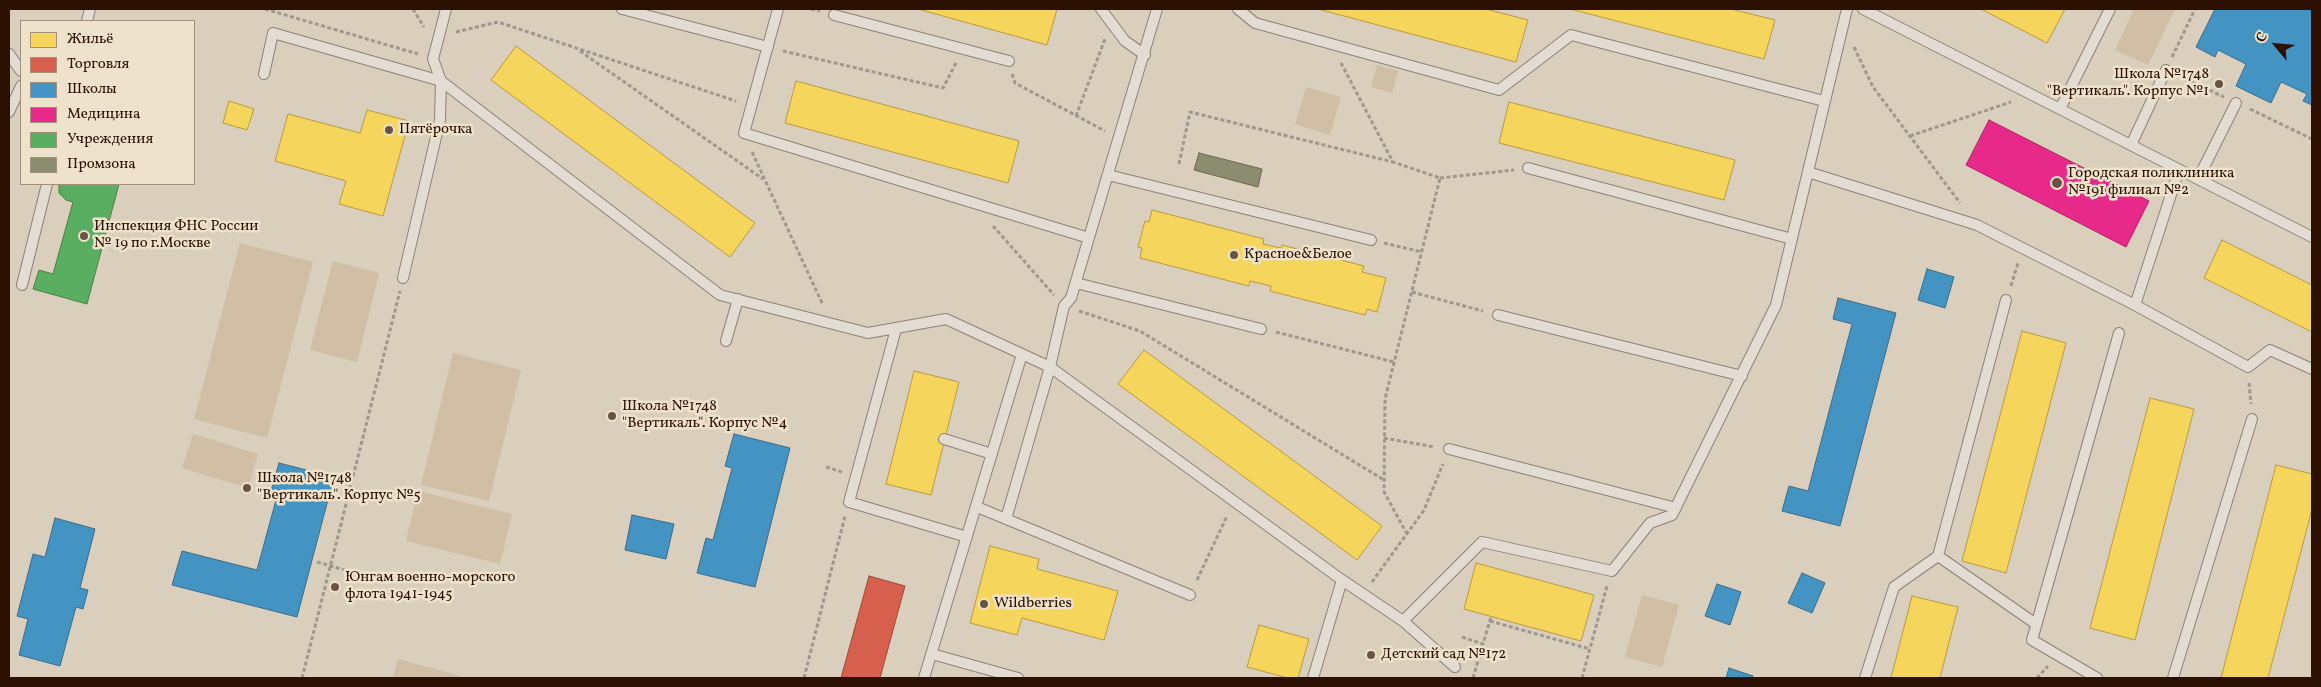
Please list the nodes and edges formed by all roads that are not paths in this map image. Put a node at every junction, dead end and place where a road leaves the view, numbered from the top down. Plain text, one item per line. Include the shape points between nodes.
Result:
1 (446, 9) edge
2 (622, 9) edge
3 (778, 9) edge
4 (1101, 9) edge
5 (1157, 9) edge
6 (1238, 9) edge
7 (1847, 9) edge
8 (1862, 9) edge
9 (2110, 9) edge
10 (834, 15) dead end
11 (768, 47) junction
12 (9, 54) edge
13 (1145, 55) junction
14 (1009, 61) road end
15 (20, 70) edge
16 (2166, 70) road end
17 (264, 74) dead end
18 (441, 82) junction
19 (20, 88) edge
20 (1824, 101) junction
21 (2236, 103) road end
22 (2060, 109) junction
23 (9, 112) edge
24 (2131, 145) junction
25 (1528, 168) road end
26 (2179, 170) junction
27 (1808, 172) junction
28 (1108, 176) junction
29 (2198, 179) junction
30 (47, 185) edge
31 (2312, 237) edge
32 (1090, 238) junction
33 (1792, 239) junction
34 (1371, 240) road end
35 (403, 278) road end
36 (1076, 283) junction
37 (22, 285) dead end
38 (738, 299) junction
39 (2006, 300) road end
40 (2135, 305) junction
41 (1498, 315) road end
42 (896, 329) junction
43 (1261, 329) road end
44 (2120, 334) dead end
45 (726, 341) dead end
46 (1022, 354) junction
47 (1050, 366) junction
48 (2312, 369) edge
49 (1742, 376) junction
50 (2252, 419) road end
51 (944, 439) dead end
52 (1449, 450) road end
53 (992, 454) junction
54 (977, 506) junction
55 (1676, 508) junction
56 (1006, 519) junction
57 (967, 537) junction
58 (1938, 556) junction
59 (1342, 580) junction
60 (1190, 595) road end
61 (1403, 620) junction
62 (2036, 624) junction
63 (932, 654) junction
64 (1455, 667) dead end
65 (924, 678) edge
66 (1018, 678) edge
67 (1313, 678) edge
68 (1866, 678) edge
69 (2097, 678) edge
70 (2173, 678) edge

1 - 18 lane via 433,59
2 - 11 lane
3 - 11 lane
4 - 13 lane via 1125,41
5 - 13 lane
6 - 20 lane via 1254,23 1499,90 1571,35
7 - 20 lane
8 - 22 lane
9 - 22 lane
10 - 14 lane
11 - 32 lane via 744,132
12 - 15 lane
13 - 28 lane
16 - 24 lane
17 - 18 lane via 273,32
18 - 35 lane via 440,120
18 - 38 lane via 720,295
19 - 23 lane
20 - 27 lane
21 - 29 lane
22 - 24 lane
24 - 26 lane
25 - 33 lane
26 - 29 lane
26 - 40 lane
27 - 33 lane
27 - 40 lane via 1977,225 2025,245
28 - 32 lane
28 - 34 lane
29 - 31 lane
30 - 37 lane
32 - 36 lane
33 - 49 lane via 1776,305
36 - 43 lane
36 - 47 lane via 1071,298 1064,306
38 - 42 lane via 868,333
38 - 45 lane
39 - 58 lane
40 - 48 lane via 2248,367 2270,350
41 - 49 lane
42 - 46 lane via 946,319
42 - 57 lane via 849,502
44 - 62 lane
46 - 47 lane
46 - 53 lane
47 - 56 lane
47 - 59 lane
49 - 55 lane
50 - 70 lane
51 - 53 lane
52 - 55 lane
53 - 54 lane
54 - 56 lane
54 - 57 lane
55 - 61 lane via 1672,515 1650,523 1612,571 1482,542
56 - 60 lane
57 - 63 lane
58 - 62 lane
58 - 68 lane via 1894,587
59 - 61 lane
59 - 67 lane
61 - 64 lane
62 - 69 lane via 2032,640
63 - 65 lane
63 - 66 lane

